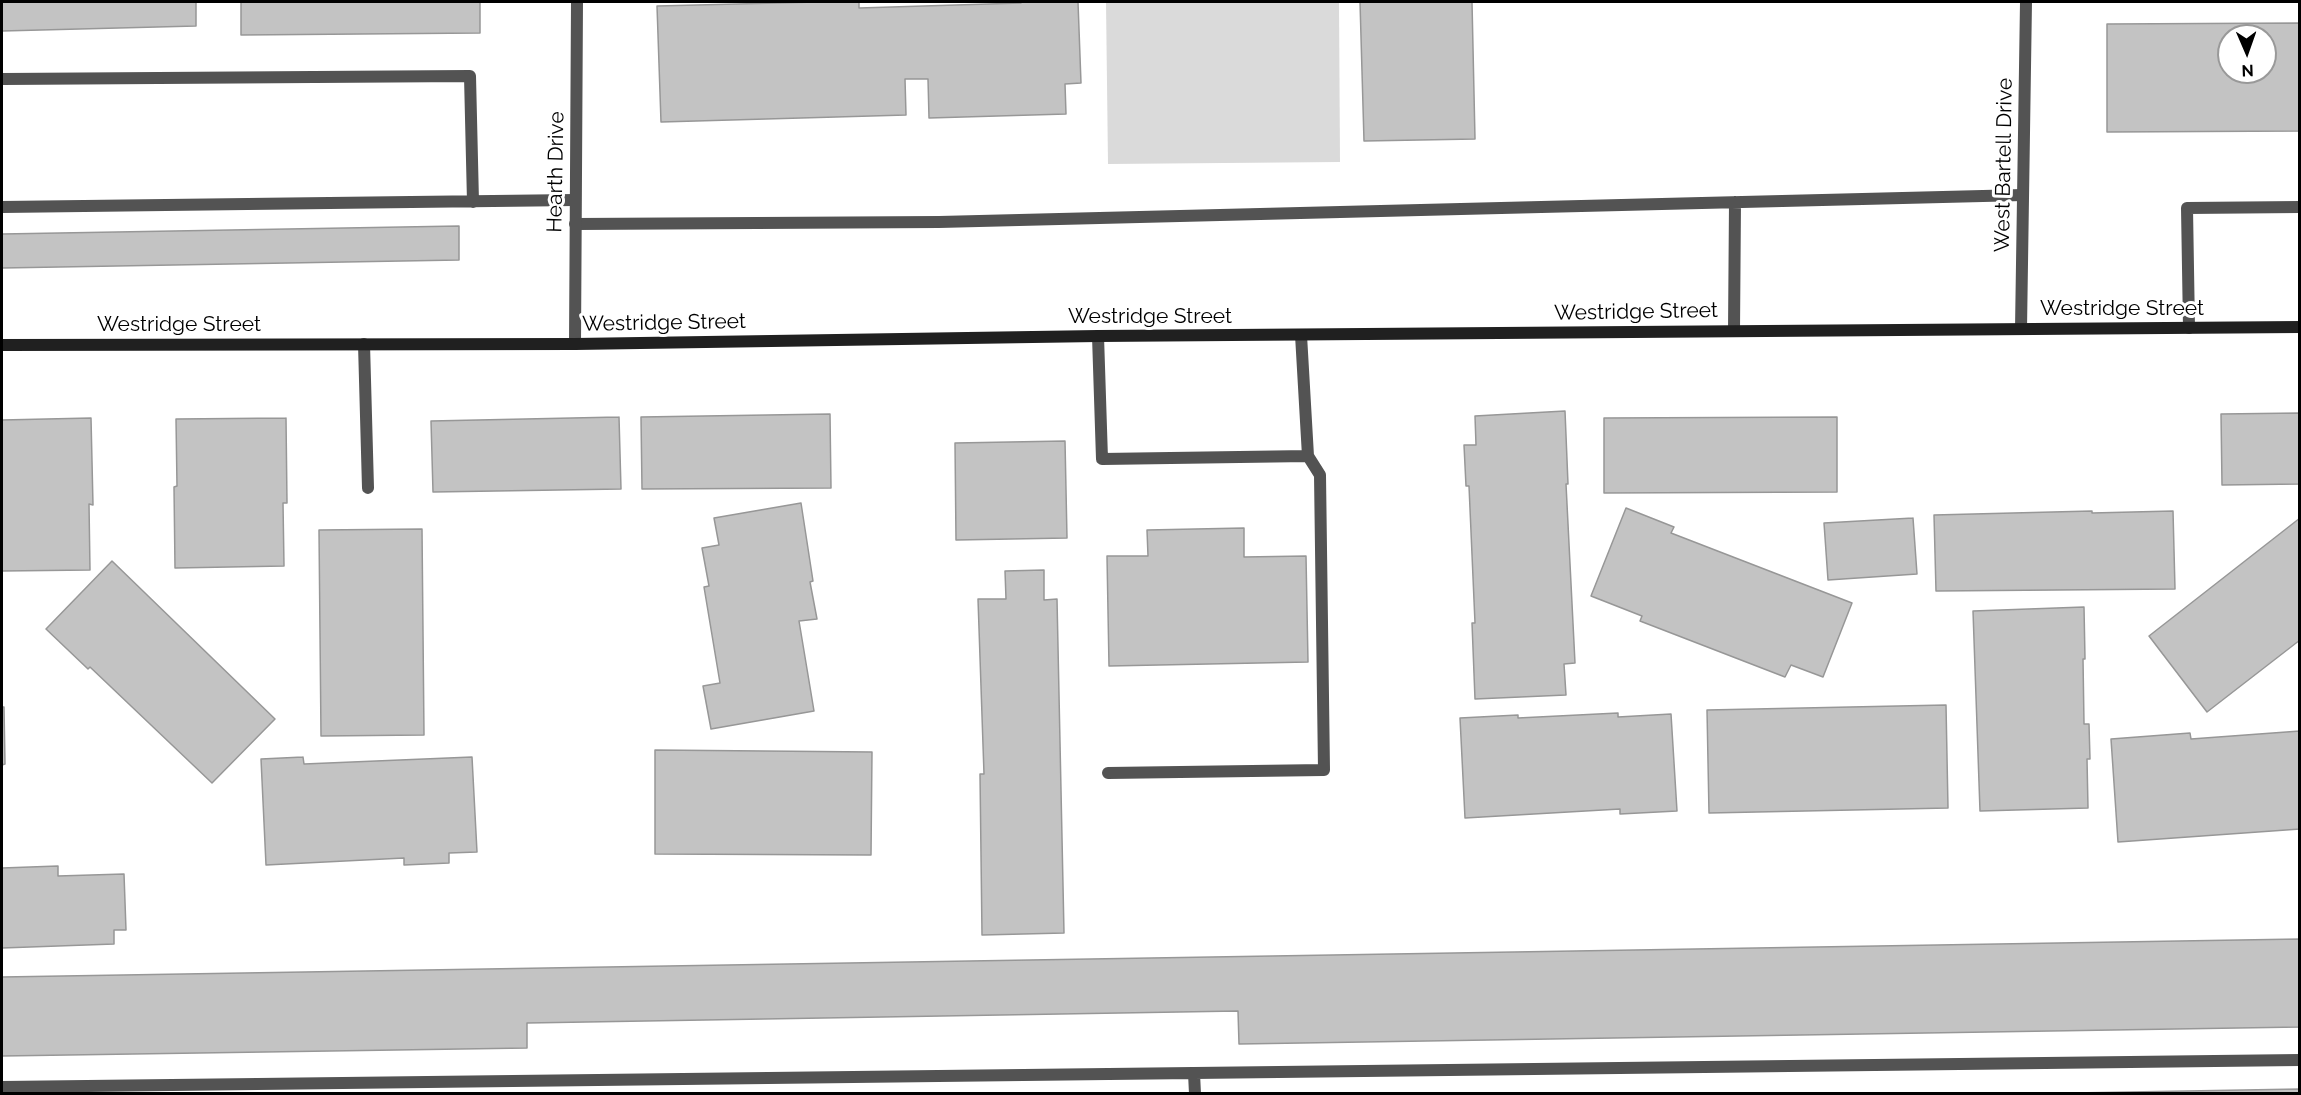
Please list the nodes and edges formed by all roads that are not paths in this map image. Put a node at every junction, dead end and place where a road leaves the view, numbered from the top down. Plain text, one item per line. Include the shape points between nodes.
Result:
1 (578, 2) edge
2 (2026, 2) edge
3 (2, 79) edge
4 (2023, 195) junction
5 (575, 201) junction
6 (473, 202) junction
7 (1735, 202) junction
8 (2, 207) edge
9 (2300, 207) edge
10 (575, 224) junction
11 (2300, 327) edge
12 (2188, 328) junction
13 (2021, 329) junction
14 (1734, 331) junction
15 (1301, 335) junction
16 (1098, 336) junction
17 (364, 344) junction
18 (575, 344) junction
19 (2, 345) edge
20 (1308, 456) junction
21 (368, 488) dead end
22 (1108, 773) dead end
23 (2300, 1060) edge
24 (1194, 1073) junction
25 (2, 1087) edge
26 (1195, 1094) edge

1 - 5 street, Hearth Drive
2 - 4 street, West Bartell Drive
3 - 6 street via 470,75
4 - 7 street
4 - 13 street, West Bartell Drive
5 - 6 street
5 - 10 street, Hearth Drive
6 - 8 street
7 - 10 street via 939,222
7 - 14 street
9 - 12 street via 2187,208
10 - 18 street, Hearth Drive
11 - 12 street, Westridge Street
12 - 13 street, Westridge Street
13 - 14 street, Westridge Street
14 - 15 street, Westridge Street
15 - 16 street, Westridge Street
15 - 20 street
16 - 18 street, Westridge Street
16 - 20 street via 1102,459
17 - 18 street, Westridge Street
17 - 19 street, Westridge Street
17 - 21 street
20 - 22 street via 1320,475 1324,770
23 - 24 street
24 - 25 street
24 - 26 street

